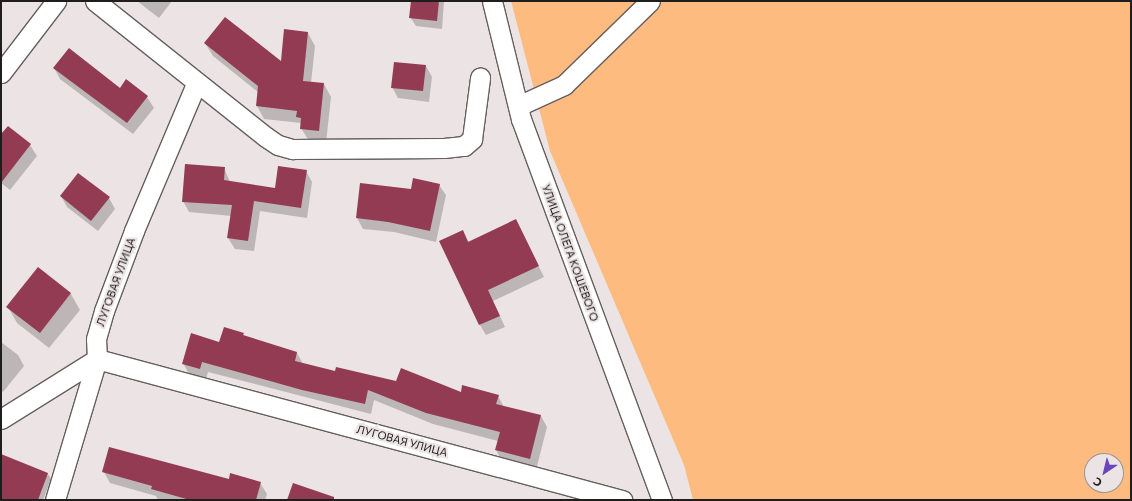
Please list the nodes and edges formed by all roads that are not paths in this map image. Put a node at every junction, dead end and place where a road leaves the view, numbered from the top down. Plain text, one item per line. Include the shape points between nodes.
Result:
1 (56, 1) edge
2 (94, 1) edge
3 (492, 1) edge
4 (650, 1) edge
5 (1, 73) edge
6 (480, 78) dead end
7 (196, 84) junction
8 (518, 106) junction
9 (97, 359) junction
10 (1, 419) edge
11 (55, 500) edge
12 (622, 500) edge
13 (662, 500) edge

1 - 5 street
2 - 7 street
3 - 8 street, УЛИЦА ОЛЕГА КОШЕВОГО
4 - 8 street via 564,85
6 - 7 street via 472,140 464,146 444,148 292,149 278,145 266,137
7 - 9 street, ЛУГОВАЯ УЛИЦА via 134,231 104,311 96,339
8 - 13 street, УЛИЦА ОЛЕГА КОШЕВОГО
9 - 10 street
9 - 11 street
9 - 12 street, ЛУГОВАЯ УЛИЦА

